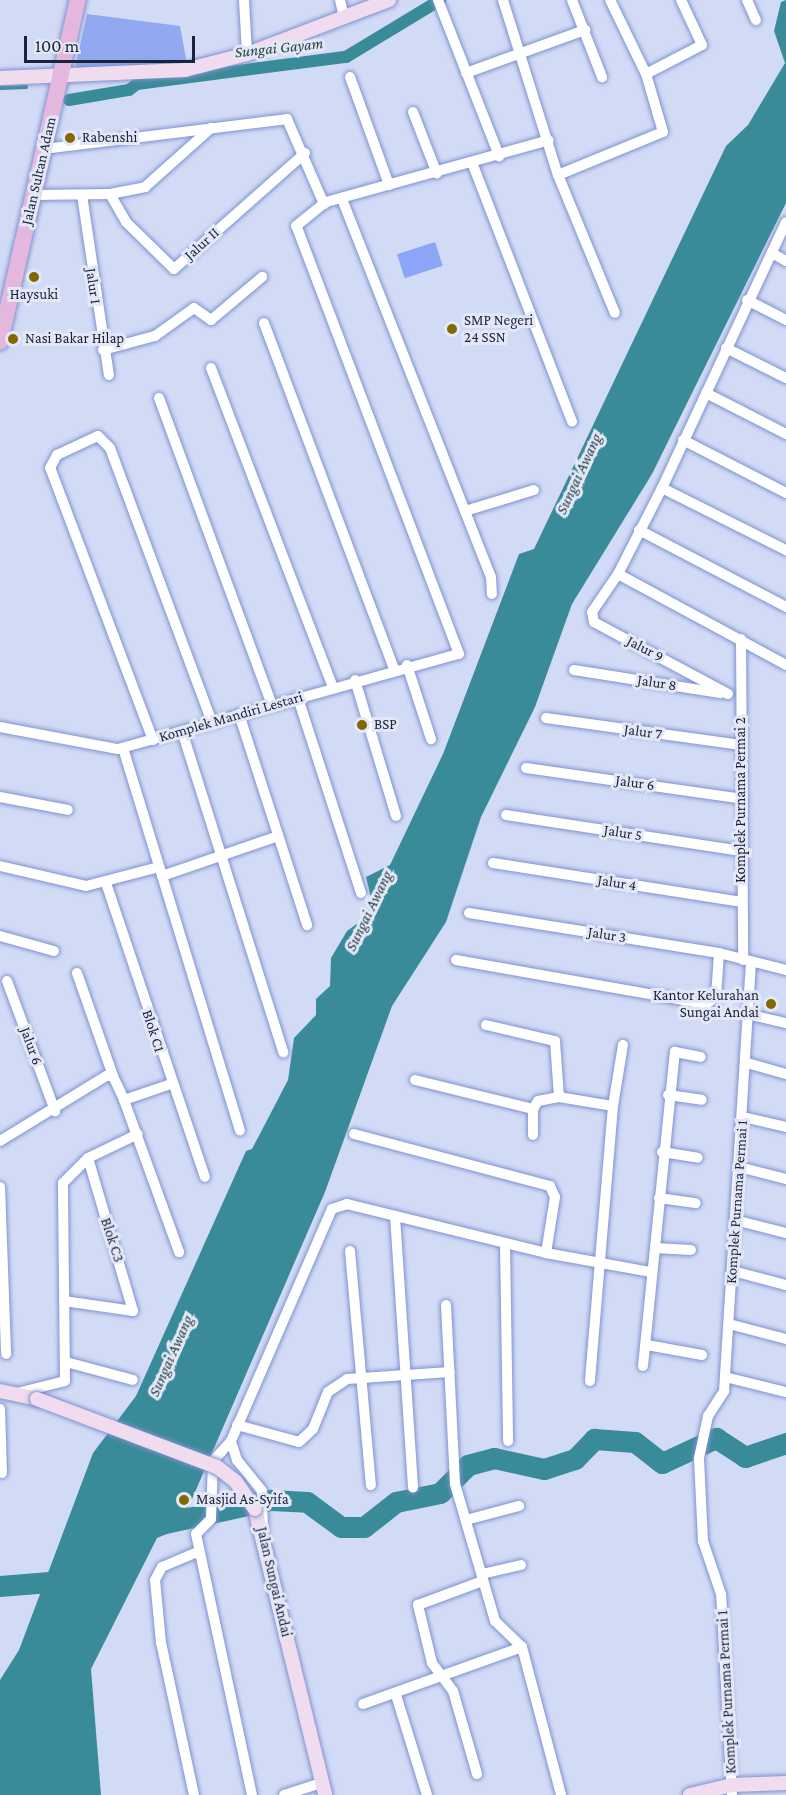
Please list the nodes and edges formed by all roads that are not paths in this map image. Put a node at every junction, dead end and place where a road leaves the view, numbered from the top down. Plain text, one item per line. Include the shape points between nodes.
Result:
1 (78, 0) edge
2 (244, 0) edge
3 (340, 0) edge
4 (389, 0) edge
5 (503, 0) edge
6 (572, 0) edge
7 (610, 0) edge
8 (681, 0) edge
9 (747, 0) edge
10 (439, 4) edge
11 (344, 17) junction
12 (756, 20) dead end
13 (585, 30) junction
14 (523, 51) junction
15 (247, 54) junction
16 (466, 74) junction
17 (646, 75) junction
18 (62, 76) junction
19 (350, 77) dead end
20 (602, 77) dead end
21 (0, 78) edge
22 (413, 112) dead end
23 (211, 128) junction
24 (549, 140) junction
25 (44, 150) junction
26 (305, 153) junction
27 (500, 156) junction
28 (473, 165) junction
29 (437, 174) junction
30 (558, 175) junction
31 (389, 185) junction
32 (110, 194) junction
33 (34, 195) junction
34 (82, 195) junction
35 (342, 199) junction
36 (324, 204) junction
37 (786, 222) edge
38 (772, 253) junction
39 (786, 261) edge
40 (262, 277) dead end
41 (747, 300) junction
42 (615, 313) dead end
43 (786, 320) edge
44 (264, 323) dead end
45 (0, 342) edge
46 (726, 348) junction
47 (102, 350) junction
48 (211, 368) dead end
49 (109, 375) dead end
50 (786, 378) edge
51 (706, 393) junction
52 (159, 398) dead end
53 (572, 422) dead end
54 (786, 434) edge
55 (682, 440) junction
56 (662, 488) junction
57 (534, 490) dead end
58 (786, 493) edge
59 (465, 511) junction
60 (639, 530) junction
61 (786, 550) edge
62 (618, 574) junction
63 (492, 594) dead end
64 (786, 607) edge
65 (741, 639) junction
66 (407, 665) junction
67 (786, 665) edge
68 (394, 669) junction
69 (574, 670) dead end
70 (355, 680) junction
71 (333, 688) junction
72 (728, 694) junction
73 (741, 696) junction
74 (298, 698) junction
75 (272, 705) junction
76 (239, 714) junction
77 (546, 718) dead end
78 (212, 722) junction
79 (0, 727) edge
80 (182, 731) junction
81 (431, 739) dead end
82 (153, 740) junction
83 (741, 745) junction
84 (123, 748) junction
85 (526, 768) dead end
86 (0, 796) edge
87 (743, 799) junction
88 (68, 810) dead end
89 (506, 815) dead end
90 (396, 816) dead end
91 (278, 836) junction
92 (741, 851) junction
93 (220, 855) junction
94 (493, 863) dead end
95 (0, 866) edge
96 (161, 871) junction
97 (106, 883) junction
98 (361, 893) dead end
99 (742, 902) junction
100 (469, 913) dead end
101 (307, 925) dead end
102 (0, 936) edge
103 (54, 951) dead end
104 (719, 953) junction
105 (456, 960) dead end
106 (747, 961) junction
107 (786, 970) edge
108 (77, 973) dead end
109 (7, 981) dead end
110 (751, 1015) junction
111 (786, 1023) edge
112 (486, 1025) dead end
113 (623, 1045) dead end
114 (283, 1052) dead end
115 (701, 1057) dead end
116 (747, 1063) junction
117 (786, 1074) edge
118 (113, 1076) junction
119 (415, 1080) dead end
120 (171, 1084) junction
121 (668, 1095) junction
122 (559, 1097) junction
123 (124, 1100) junction
124 (702, 1100) dead end
125 (613, 1106) junction
126 (533, 1109) junction
127 (55, 1111) junction
128 (743, 1116) junction
129 (786, 1127) edge
130 (240, 1130) dead end
131 (138, 1134) junction
132 (354, 1134) dead end
133 (533, 1135) dead end
134 (0, 1141) edge
135 (662, 1152) junction
136 (88, 1158) junction
137 (698, 1158) dead end
138 (739, 1167) junction
139 (205, 1177) dead end
140 (786, 1179) edge
141 (0, 1187) edge
142 (658, 1198) junction
143 (696, 1203) dead end
144 (395, 1216) junction
145 (735, 1220) junction
146 (786, 1233) edge
147 (505, 1244) junction
148 (655, 1248) junction
149 (691, 1250) dead end
150 (350, 1251) dead end
151 (179, 1252) dead end
152 (546, 1252) junction
153 (599, 1263) junction
154 (733, 1271) junction
155 (651, 1272) junction
156 (786, 1285) edge
157 (64, 1301) junction
158 (446, 1305) dead end
159 (729, 1324) junction
160 (786, 1339) edge
161 (646, 1345) junction
162 (6, 1354) dead end
163 (702, 1355) dead end
164 (66, 1362) junction
165 (644, 1366) dead end
166 (450, 1372) junction
167 (406, 1375) junction
168 (361, 1377) junction
169 (725, 1377) junction
170 (133, 1380) dead end
171 (590, 1381) dead end
172 (0, 1391) edge
173 (786, 1392) edge
174 (17, 1393) junction
175 (0, 1409) edge
176 (237, 1425) junction
177 (231, 1441) junction
178 (508, 1441) dead end
179 (2, 1473) dead end
180 (371, 1485) dead end
181 (413, 1487) dead end
182 (519, 1506) dead end
183 (259, 1509) junction
184 (466, 1520) junction
185 (198, 1552) junction
186 (521, 1565) dead end
187 (483, 1577) junction
188 (522, 1647) junction
189 (439, 1674) junction
190 (396, 1695) junction
191 (363, 1704) dead end
192 (477, 1774) dead end
193 (786, 1783) edge
194 (323, 1789) edge
195 (732, 1790) edge
196 (194, 1795) edge
197 (252, 1795) edge
198 (284, 1795) edge
199 (427, 1795) edge
200 (561, 1795) edge
201 (690, 1795) edge

1 - 18 main road, Jalan Sultan Adam
2 - 15 street
3 - 11 street
4 - 11 street
5 - 14 street
6 - 13 street
7 - 17 street
8 - 17 street via 702,45
9 - 12 street
10 - 16 street
11 - 15 street
13 - 14 street
13 - 20 street
14 - 16 street
14 - 24 street
15 - 18 street via 185,70
16 - 27 street
17 - 30 street via 661,135
18 - 21 street
18 - 25 main road, Jalan Sultan Adam
19 - 31 street
22 - 29 street
23 - 25 street
23 - 26 street via 287,119
23 - 32 street via 158,181
24 - 27 street
24 - 30 street
25 - 33 main road, Jalan Sultan Adam
26 - 32 street, Jalur II via 174,269 126,222
26 - 36 street
27 - 28 street
28 - 29 street
28 - 53 street
29 - 31 street
30 - 42 street
31 - 35 street
32 - 34 street
33 - 34 street
33 - 45 main road, Jalan Sultan Adam
34 - 47 street, Jalur I
35 - 36 street
35 - 59 street
36 - 66 street, Komplek Mandiri Lestari via 298,222 296,233 459,654
37 - 38 street
38 - 39 street
38 - 41 street
40 - 47 street via 211,320 194,308 155,336
41 - 43 street
41 - 46 street
44 - 68 street
46 - 50 street
46 - 51 street
47 - 49 street, Jalur I
48 - 71 street
51 - 54 street
51 - 55 street
52 - 75 street
55 - 56 street
55 - 58 street
56 - 60 street
56 - 61 street
57 - 59 street
59 - 63 street via 491,577
60 - 62 street
60 - 64 street
62 - 65 street
62 - 72 street, Jalur 9 via 592,612 594,622
65 - 67 street
65 - 73 street, Komplek Purnama Permai 2
66 - 68 street, Komplek Mandiri Lestari
66 - 81 street
68 - 70 street, Komplek Mandiri Lestari
69 - 72 street, Jalur 8
70 - 71 street, Komplek Mandiri Lestari
70 - 90 street
71 - 74 street, Komplek Mandiri Lestari
72 - 73 street, Jalur 8
73 - 83 street, Komplek Purnama Permai 2
74 - 75 street, Komplek Mandiri Lestari
74 - 98 street
75 - 76 street, Komplek Mandiri Lestari
76 - 78 street, Komplek Mandiri Lestari
76 - 91 street
77 - 83 street, Jalur 7
78 - 80 street, Komplek Mandiri Lestari
78 - 82 street via 110,448 98,436 57,455 50,468
79 - 84 street, Komplek Mandiri Lestari
80 - 82 street, Komplek Mandiri Lestari
80 - 93 street
82 - 84 street, Komplek Mandiri Lestari
83 - 87 street, Komplek Purnama Permai 2
84 - 96 street
85 - 87 street, Jalur 6
86 - 88 street
87 - 92 street, Komplek Purnama Permai 2
89 - 92 street, Jalur 5
91 - 93 street
91 - 101 street
92 - 99 street, Komplek Purnama Permai 2
93 - 96 street
93 - 114 street
94 - 99 street, Jalur 4
95 - 97 street via 86,886
96 - 97 street
96 - 130 street
97 - 120 street, Blok C1
99 - 106 street, Komplek Purnama Permai 2
100 - 104 street, Jalur 3
102 - 103 street
104 - 105 street via 716,997 706,1004
104 - 106 street, Jalur 3
106 - 107 street, Jalur 3
106 - 110 street, Komplek Purnama Permai 1
108 - 118 street
109 - 127 street, Jalur 6
110 - 111 street
110 - 116 street, Komplek Purnama Permai 1
112 - 122 street via 555,1041
113 - 125 street
115 - 121 street via 675,1052
116 - 117 street
116 - 128 street, Komplek Purnama Permai 1
118 - 123 street
118 - 127 street
119 - 126 street
120 - 123 street
120 - 139 street, Blok C1
121 - 124 street
121 - 135 street
122 - 125 street
122 - 126 street via 538,1101
123 - 131 street
125 - 153 street
126 - 133 street
127 - 134 street
128 - 129 street
128 - 138 street, Komplek Purnama Permai 1
131 - 136 street
131 - 151 street
132 - 152 street via 550,1186 555,1197
135 - 137 street
135 - 142 street
136 - 157 street via 61,1188
136 - 157 street, Blok C3 via 133,1311 123,1313
138 - 140 street
138 - 145 street, Komplek Purnama Permai 1
141 - 162 street
142 - 143 street
142 - 148 street
144 - 147 street
144 - 167 street
144 - 176 street via 347,1204 333,1209
145 - 146 street
145 - 154 street, Komplek Purnama Permai 1
147 - 152 street
147 - 178 street
148 - 149 street
148 - 155 street
150 - 168 street
152 - 153 street
153 - 155 street
153 - 171 street
154 - 156 street
154 - 159 street, Komplek Purnama Permai 1
155 - 161 street
157 - 164 street
158 - 166 street
159 - 160 street
159 - 169 street, Komplek Purnama Permai 1
161 - 163 street
161 - 165 street
164 - 170 street
164 - 174 street via 62,1384 32,1386
166 - 167 street
166 - 184 street via 455,1484
167 - 168 street
167 - 181 street
168 - 176 street via 347,1379 328,1392 303,1440
168 - 180 street
169 - 173 street
169 - 195 street, Komplek Purnama Permai 1 via 724,1391 701,1436 699,1458 703,1541 721,1594
172 - 174 street, Jalan Sungai Andai
174 - 183 street, Jalan Sungai Andai, bridge via 217,1467 237,1482
175 - 179 street
176 - 177 street
177 - 183 street via 237,1460 262,1491
177 - 185 street via 213,1461 212,1519 196,1534
182 - 184 street
183 - 194 street, Jalan Sungai Andai
184 - 187 street
185 - 196 street via 162,1567 155,1580 161,1644
185 - 197 street
186 - 187 street
187 - 188 street via 495,1621
187 - 189 street via 419,1601 429,1656
188 - 189 street
188 - 200 street
189 - 190 street
189 - 192 street via 455,1698
190 - 191 street
190 - 199 street
193 - 195 street
194 - 198 street
195 - 201 street

